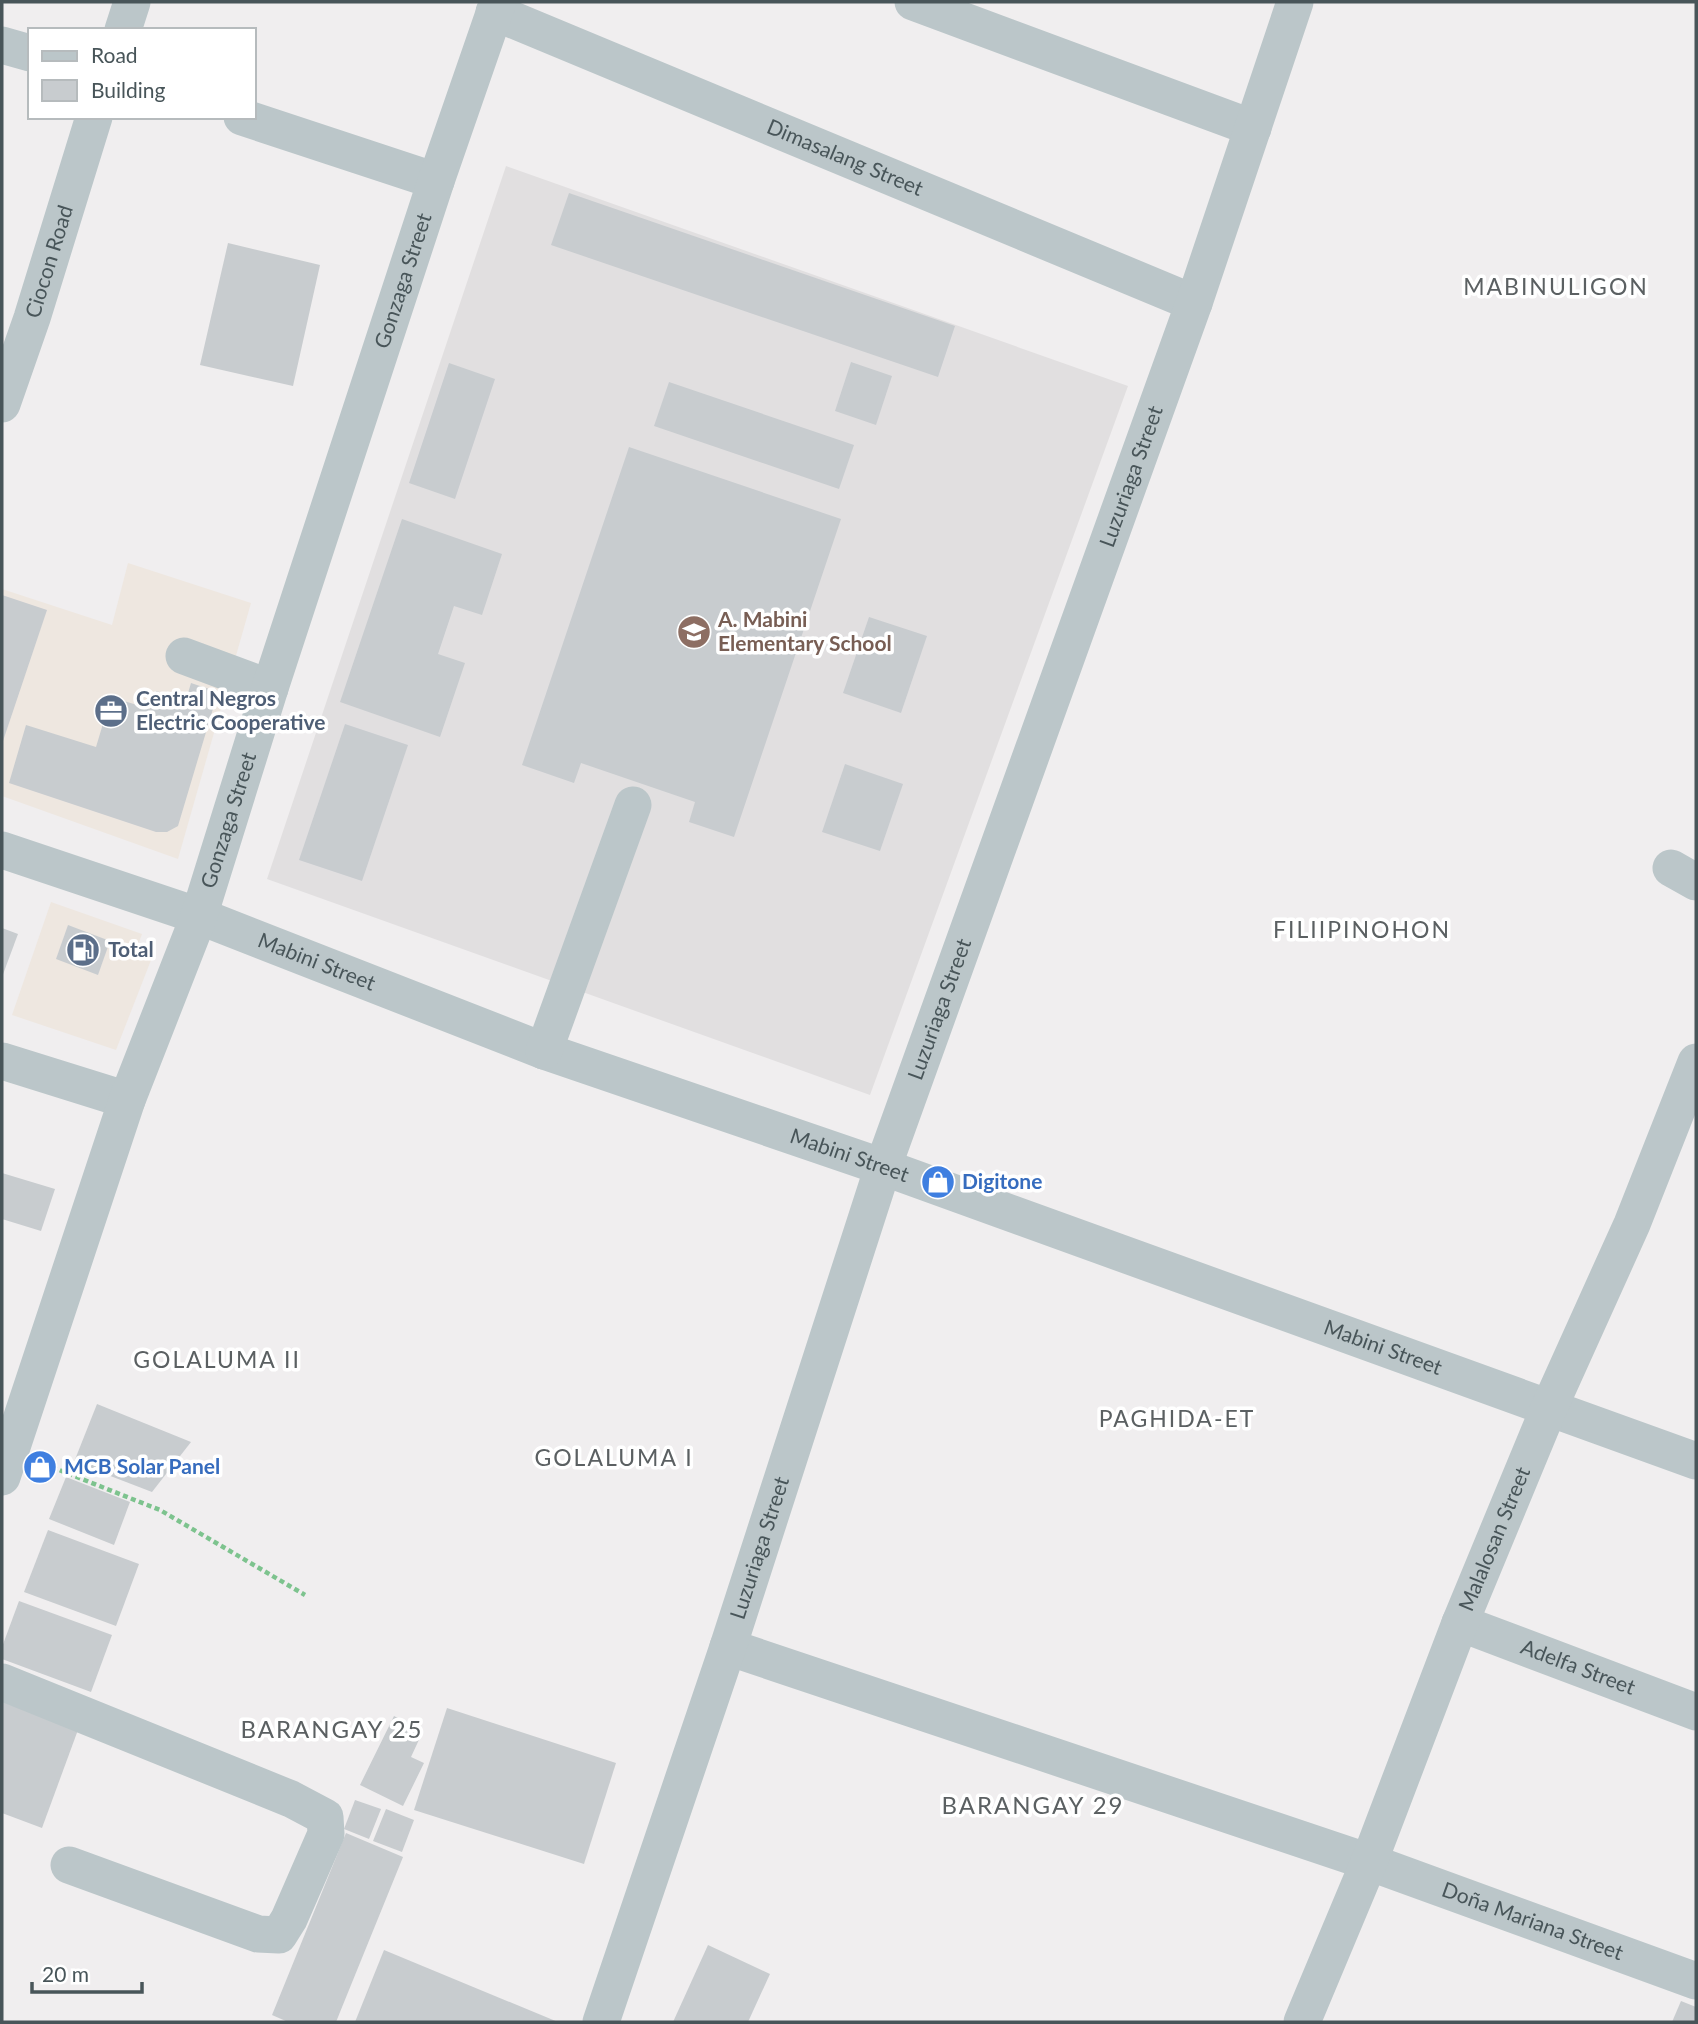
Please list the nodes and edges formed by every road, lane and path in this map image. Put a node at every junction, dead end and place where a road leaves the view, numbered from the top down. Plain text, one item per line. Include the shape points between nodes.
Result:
1 (132, 2) edge
2 (913, 2) edge
3 (1295, 2) edge
4 (496, 7) edge
5 (124, 28) edge
6 (2, 46) edge
7 (28, 52) edge
8 (93, 119) edge
9 (248, 119) edge
10 (1253, 128) junction
11 (436, 181) junction
12 (1194, 303) junction
13 (2, 404) edge
14 (184, 656) dead end
15 (270, 688) junction
16 (633, 804) dead end
17 (2, 850) edge
18 (198, 916) junction
19 (544, 1051) junction
20 (2, 1061) edge
21 (1696, 1062) edge
22 (127, 1100) junction
23 (1682, 1142) edge
24 (883, 1167) junction
25 (1549, 1408) junction
26 (1696, 1461) edge
27 (6, 1464) edge
28 (305, 1595) dead end
29 (1460, 1623) junction
30 (728, 1647) junction
31 (2, 1682) edge
32 (1696, 1712) edge
33 (1369, 1862) junction
34 (69, 1865) dead end
35 (1696, 1981) edge
36 (601, 2022) edge
37 (1302, 2022) edge

1 - 5 street
2 - 10 street
3 - 10 street, Luzuriaga Street
4 - 11 street, Gonzaga Street
4 - 12 street, Dimasalang Street
6 - 7 street
8 - 13 street, Ciocon Road
9 - 11 street
10 - 12 street, Luzuriaga Street
11 - 15 street, Gonzaga Street
12 - 24 street, Luzuriaga Street
14 - 15 street
15 - 18 street, Gonzaga Street
16 - 19 street
17 - 18 street, Mabini Street
18 - 19 street, Mabini Street
18 - 22 street, Gonzaga Street
19 - 24 street, Mabini Street
20 - 22 street
21 - 23 street, Malalosan Street
22 - 27 street, Gonzaga Street
23 - 25 street, Malalosan Street via 1632,1224
24 - 25 street, Mabini Street
24 - 30 street, Luzuriaga Street
25 - 26 street, Mabini Street
25 - 29 street, Malalosan Street
27 - 28 path via 160,1510
29 - 32 street, Adelfa Street
29 - 33 street, Malalosan Street
30 - 33 street, Doña Mariana Street
30 - 36 street, Luzuriaga Street
31 - 34 street via 325,1817 326,1834 279,1935 258,1934
33 - 35 street, Doña Mariana Street
33 - 37 street, Malalosan Street

